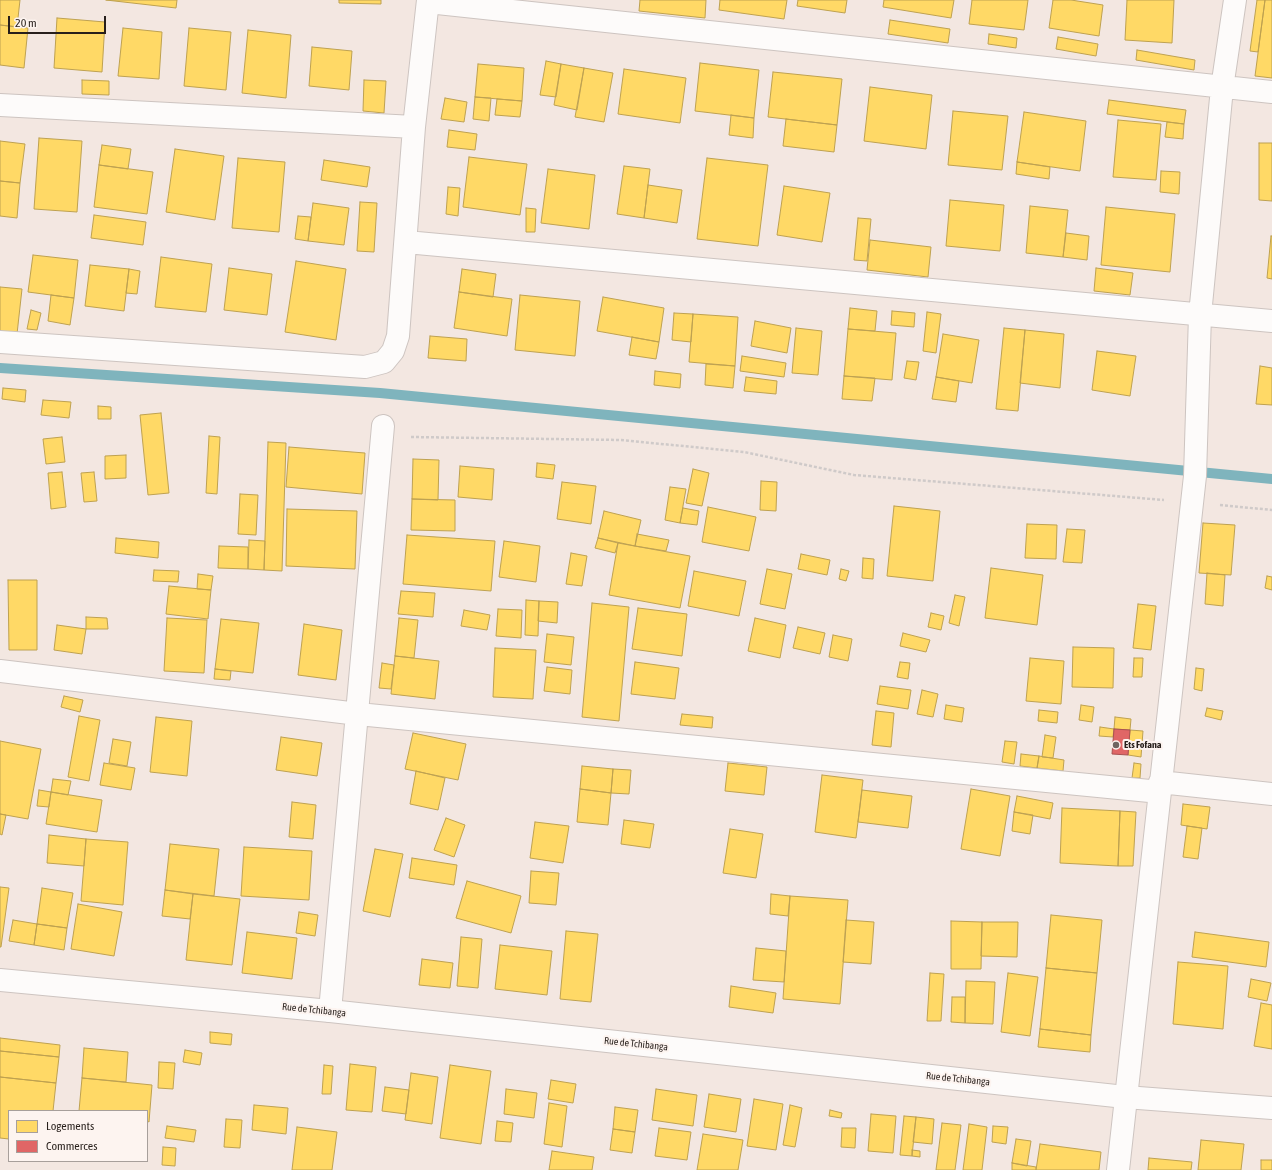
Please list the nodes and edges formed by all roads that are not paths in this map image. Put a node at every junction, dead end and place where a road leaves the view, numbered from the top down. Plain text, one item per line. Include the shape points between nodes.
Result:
1 (1235, 0) edge
2 (428, 1) edge
3 (1222, 88) junction
4 (1272, 92) edge
5 (0, 104) edge
6 (414, 127) junction
7 (406, 242) junction
8 (1200, 315) junction
9 (1272, 321) edge
10 (0, 342) edge
11 (382, 432) road end
12 (0, 671) edge
13 (358, 714) junction
14 (1160, 787) junction
15 (1272, 794) edge
16 (0, 980) edge
17 (330, 1011) junction
18 (1125, 1097) junction
19 (1272, 1108) edge
20 (1118, 1170) edge

1 - 3 street
2 - 3 street
2 - 6 street
3 - 4 street
3 - 8 street
5 - 6 street
6 - 7 street
7 - 8 street
7 - 10 street via 398,336 393,351 384,362 365,367
8 - 9 street
8 - 14 street via 1195,476
11 - 13 street
12 - 13 street
13 - 14 street
13 - 17 street
14 - 15 street
14 - 18 street
16 - 17 street, Rue de Tchibanga
17 - 18 street, Rue de Tchibanga
18 - 19 street, Rue de Tchibanga
18 - 20 street

